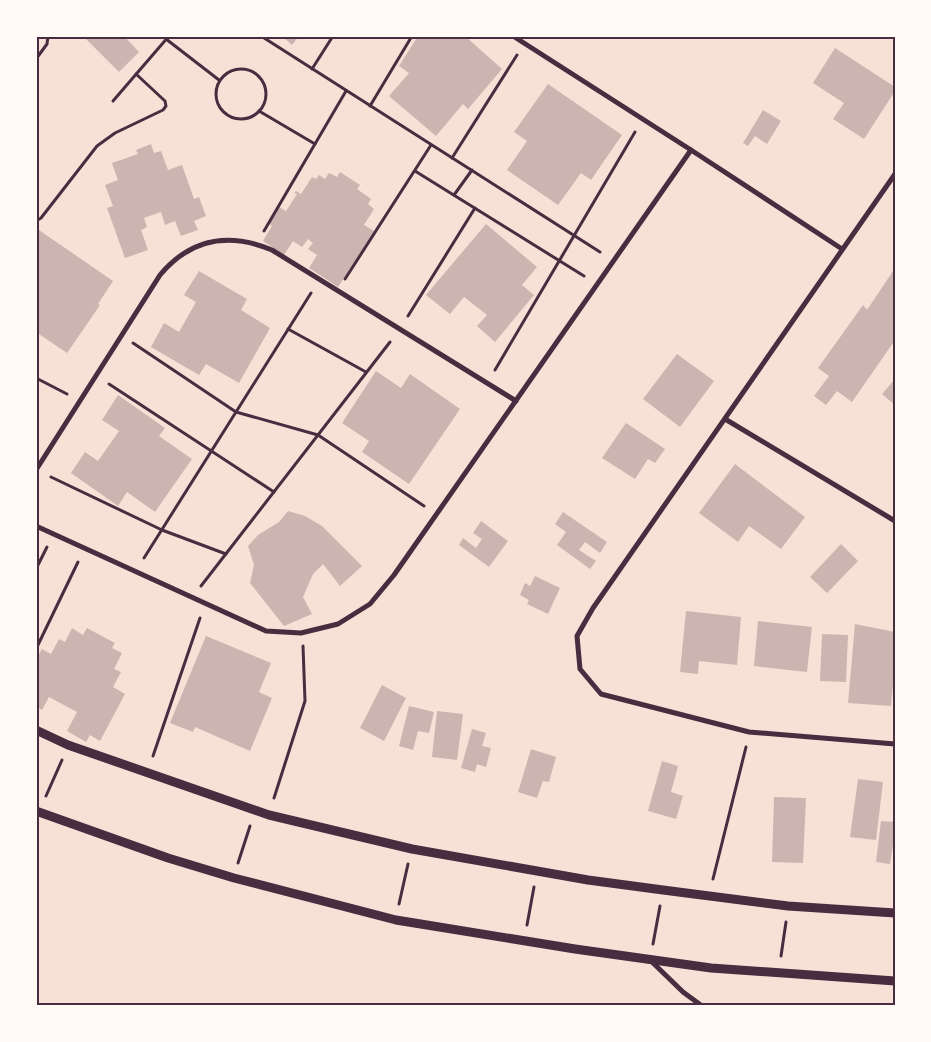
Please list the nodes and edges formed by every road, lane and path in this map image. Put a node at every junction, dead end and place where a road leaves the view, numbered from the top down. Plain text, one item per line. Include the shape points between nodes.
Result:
1 (48, 36) edge
2 (261, 36) edge
3 (333, 36) edge
4 (412, 36) edge
5 (513, 36) edge
6 (168, 38) edge
7 (524, 43) junction
8 (36, 59) edge
9 (312, 69) junction
10 (136, 74) junction
11 (219, 80) junction
12 (346, 91) junction
13 (113, 101) dead end
14 (370, 106) junction
15 (260, 110) junction
16 (642, 119) junction
17 (315, 144) junction
18 (432, 145) junction
19 (691, 150) junction
20 (452, 158) junction
21 (472, 170) junction
22 (415, 171) junction
23 (895, 174) edge
24 (454, 195) junction
25 (475, 208) junction
26 (36, 221) edge
27 (574, 235) junction
28 (257, 244) junction
29 (842, 249) junction
30 (613, 260) junction
31 (559, 261) junction
32 (319, 279) junction
33 (598, 284) junction
34 (337, 290) junction
35 (288, 328) junction
36 (400, 329) junction
37 (122, 335) junction
38 (366, 372) junction
39 (96, 375) junction
40 (36, 378) edge
41 (487, 383) junction
42 (80, 400) junction
43 (516, 401) junction
44 (236, 412) junction
45 (724, 419) junction
46 (318, 435) junction
47 (212, 451) junction
48 (36, 470) edge
49 (45, 474) dead end
50 (274, 492) junction
51 (437, 514) junction
52 (894, 520) edge
53 (36, 526) edge
54 (162, 530) junction
55 (54, 534) junction
56 (85, 548) junction
57 (226, 554) junction
58 (36, 570) edge
59 (136, 572) junction
60 (192, 597) junction
61 (205, 603) junction
62 (301, 633) junction
63 (36, 650) edge
64 (36, 730) edge
65 (750, 732) junction
66 (895, 744) edge
67 (68, 745) junction
68 (148, 773) junction
69 (255, 811) junction
70 (38, 812) edge
71 (269, 815) junction
72 (412, 849) junction
73 (537, 871) junction
74 (234, 878) junction
75 (663, 890) junction
76 (709, 896) junction
77 (788, 906) junction
78 (895, 913) edge
79 (396, 920) junction
80 (524, 941) junction
81 (650, 960) junction
82 (778, 974) junction
83 (895, 981) edge
84 (702, 1006) edge

1 - 8 path via 47,44
2 - 9 path
3 - 9 path
4 - 14 path
5 - 7 street
6 - 10 path
6 - 11 path
7 - 16 street
7 - 20 path
9 - 12 path
10 - 13 path
10 - 26 path via 165,101 166,106 96,146
11 - 15 path via 216,98 226,114 243,119
11 - 15 path via 233,69 243,68 259,76 266,94
12 - 14 path
12 - 17 path
14 - 18 path
15 - 17 path
16 - 19 street
16 - 27 path
17 - 28 path
18 - 20 path
18 - 22 path
19 - 29 street
19 - 30 street
20 - 21 path
21 - 24 path
21 - 27 path
22 - 24 path
22 - 34 path
23 - 29 street
24 - 25 path
25 - 31 path
25 - 36 path
27 - 30 path
27 - 31 path
28 - 32 street
28 - 37 street via 241,240 208,242 181,254 160,275
29 - 45 street
30 - 33 street
31 - 33 path
31 - 41 path
32 - 34 street
32 - 35 path
33 - 43 street
34 - 36 street
35 - 38 path
35 - 44 path
36 - 38 path
36 - 41 street
37 - 39 street
37 - 44 path
38 - 46 path
39 - 42 street
39 - 47 path
40 - 42 path
41 - 43 street
42 - 48 street
43 - 51 street
44 - 46 path
44 - 47 path
45 - 52 street
45 - 65 street via 577,636 580,669 601,694
46 - 50 path
46 - 51 path
47 - 50 path
47 - 54 path
49 - 54 path
50 - 57 path
51 - 62 street via 370,604 338,624
53 - 55 street
54 - 57 path
54 - 59 path
55 - 56 street
55 - 58 path
56 - 59 street
56 - 63 path
57 - 60 path
59 - 60 street
60 - 61 street
61 - 62 street via 266,631
61 - 68 path
62 - 71 path via 304,701
64 - 67 street
65 - 66 street
65 - 76 path
67 - 68 street
67 - 70 path
68 - 69 street
69 - 71 street
69 - 74 path
70 - 74 street
71 - 72 street
72 - 73 street
72 - 79 path
73 - 75 street
73 - 80 path
74 - 79 street
75 - 76 street
75 - 81 path
76 - 77 street
77 - 78 street
77 - 82 path
79 - 80 street
80 - 81 street
81 - 82 street
81 - 84 street
82 - 83 street

